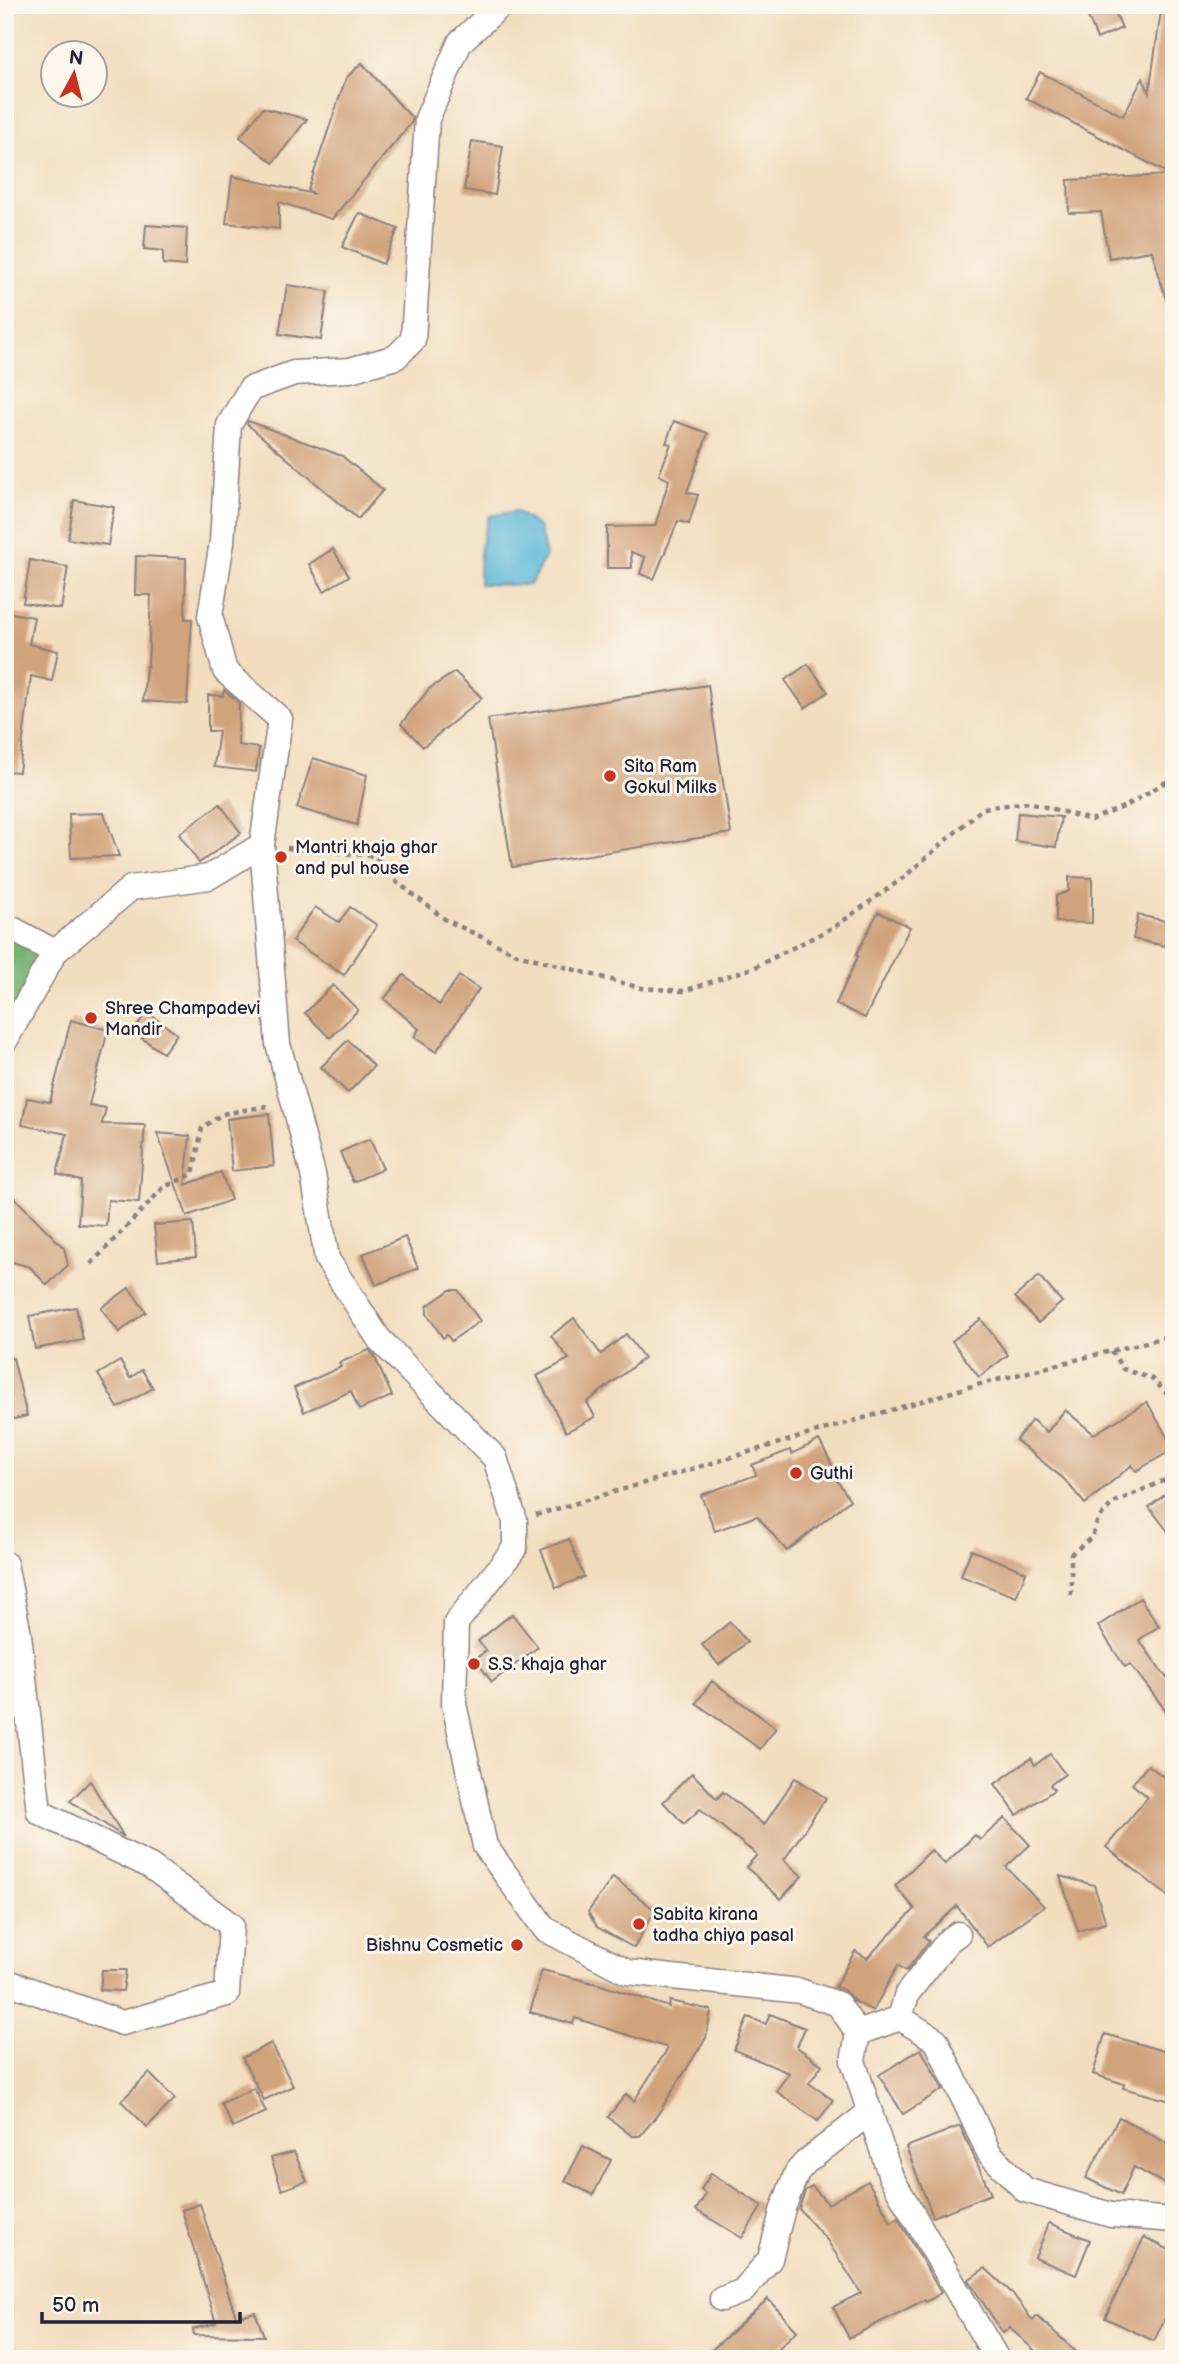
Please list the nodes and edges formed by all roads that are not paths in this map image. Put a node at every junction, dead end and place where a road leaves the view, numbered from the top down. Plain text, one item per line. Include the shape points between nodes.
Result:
1 (501, 5) edge
2 (262, 845) junction
3 (5, 925) edge
4 (55, 952) junction
5 (5, 1041) edge
6 (5, 1564) edge
7 (958, 1934) dead end
8 (5, 1981) edge
9 (900, 2018) junction
10 (858, 2033) junction
11 (870, 2112) junction
12 (1174, 2220) edge
13 (722, 2299) dead end
14 (997, 2359) edge

1 - 2 street via 460,42 427,119 413,340 396,357 350,370 293,373 250,389 229,425 222,542 210,616 225,671 281,719
2 - 4 street via 208,877 131,888
2 - 10 street via 278,1044 313,1174 327,1259 379,1339 495,1458 515,1521 515,1548 456,1623 454,1704 485,1846 545,1929 627,1972 800,1991 838,2004
3 - 4 street
4 - 5 street
6 - 8 street via 19,1634 39,1812 150,1866 231,1925 227,1994 122,2024
7 - 9 street via 907,1994
9 - 10 street
9 - 12 street via 936,2040 989,2153 1025,2190 1111,2215
10 - 11 street via 853,2061
11 - 13 street via 797,2172 771,2259 743,2291
11 - 14 street via 891,2177

